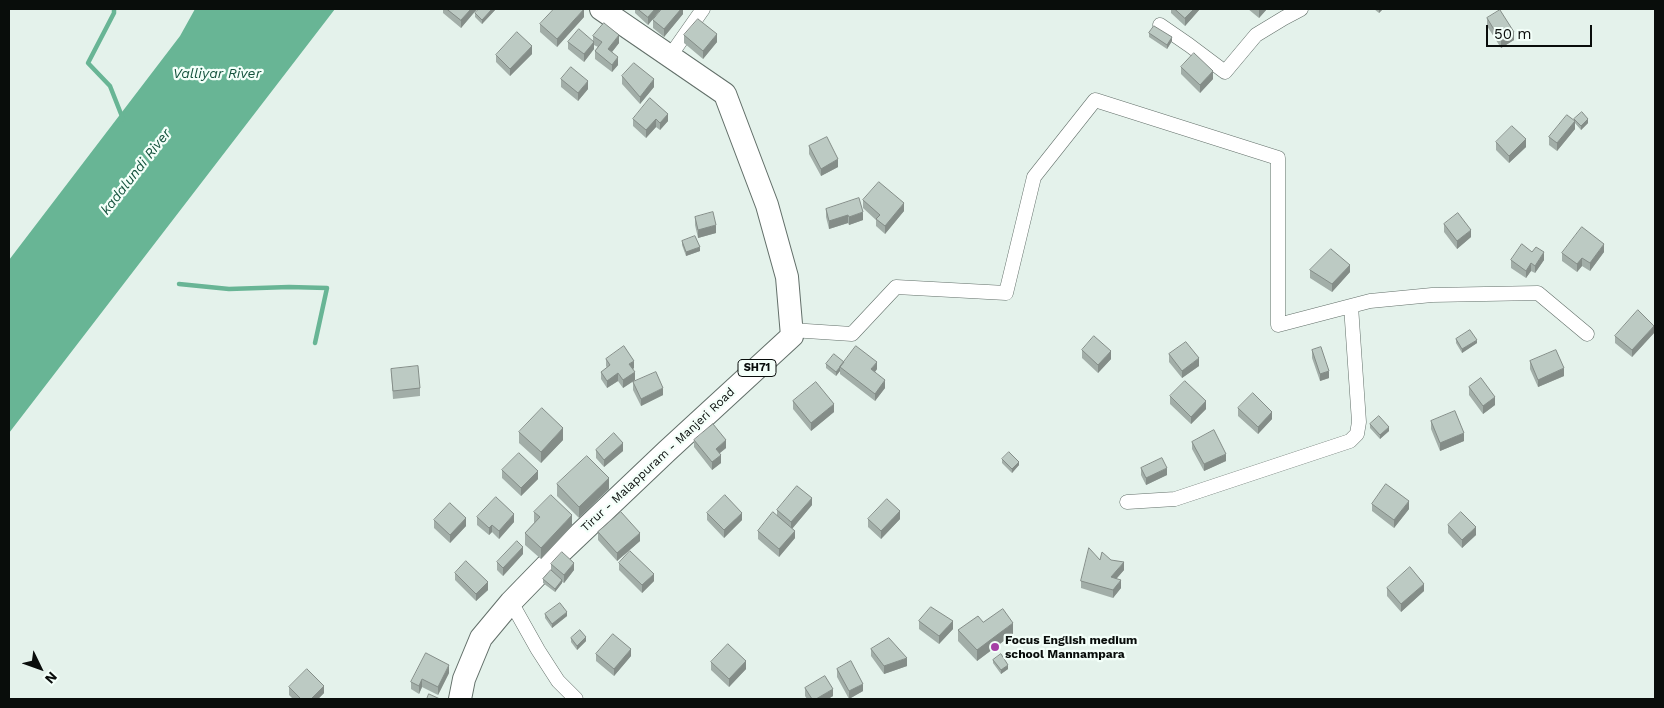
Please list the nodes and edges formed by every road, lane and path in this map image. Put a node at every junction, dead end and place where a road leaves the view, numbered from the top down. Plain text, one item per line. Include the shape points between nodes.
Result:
1 (601, 9) edge
2 (703, 9) edge
3 (1301, 9) edge
4 (1160, 26) dead end
5 (670, 56) junction
6 (1351, 306) junction
7 (791, 330) junction
8 (1587, 334) dead end
9 (1126, 502) dead end
10 (511, 602) junction
11 (460, 699) edge
12 (576, 699) edge

1 - 5 main road
2 - 5 street
3 - 4 street via 1256,35 1225,72
5 - 7 main road via 725,94 767,205 787,277
6 - 7 street via 1278,325 1278,158 1095,100 1034,177 1006,293 896,287 852,334
6 - 8 street via 1370,301 1432,296 1538,293
6 - 9 street via 1359,422 1357,434 1350,441 1175,499
7 - 10 main road, Tirur - Malappuram - Manjeri Road / SH71 via 792,336
10 - 11 main road, Tirur - Malappuram - Manjeri Road / SH71 via 481,638 464,679
10 - 12 street via 558,682

